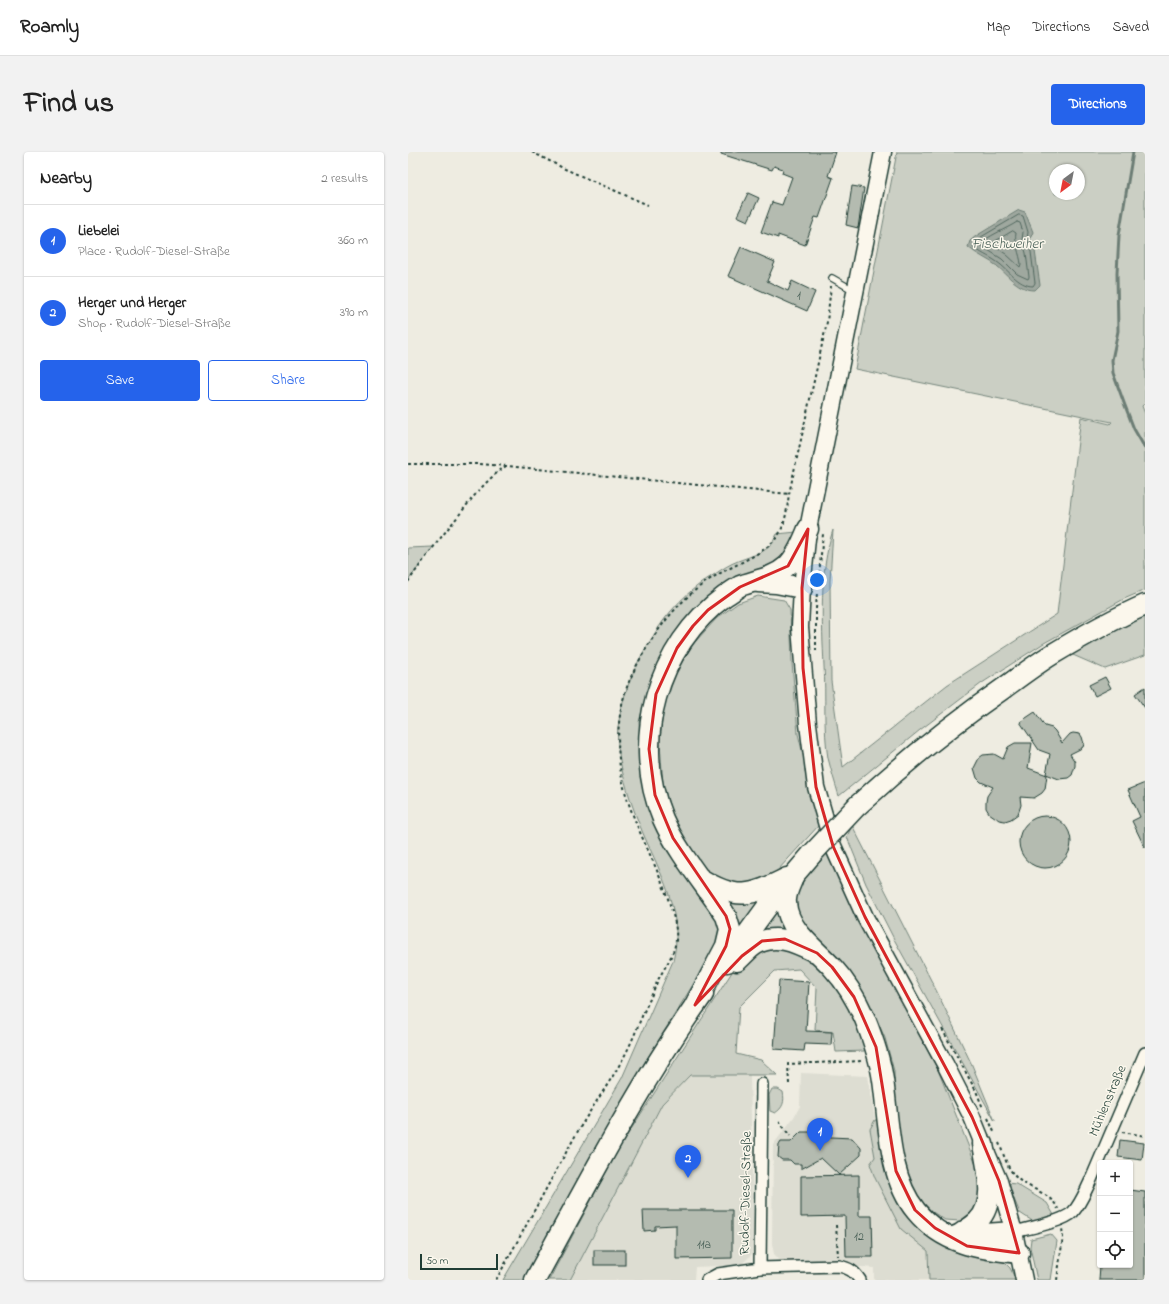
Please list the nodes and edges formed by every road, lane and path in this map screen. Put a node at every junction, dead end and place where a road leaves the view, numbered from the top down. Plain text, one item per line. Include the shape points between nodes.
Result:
1 (532, 152) edge
2 (883, 152) edge
3 (648, 205) dead end
4 (832, 278) joint
5 (855, 291) junction
6 (408, 464) edge
7 (507, 466) junction
8 (789, 494) junction
9 (816, 529) junction
10 (408, 582) edge
11 (756, 582) junction
12 (802, 588) junction
13 (1145, 605) edge
14 (816, 653) dead end
15 (794, 874) junction
16 (699, 878) junction
17 (817, 953) junction
18 (696, 1005) junction
19 (940, 1026) dead end
20 (1145, 1053) edge
21 (879, 1060) junction
22 (762, 1084) dead end
23 (789, 1084) dead end
24 (779, 1121) dead end
25 (1111, 1131) junction
26 (790, 1136) dead end
27 (1145, 1136) edge
28 (992, 1140) junction
29 (1061, 1219) junction
30 (836, 1225) dead end
31 (1014, 1232) junction
32 (952, 1236) junction
33 (1019, 1253) junction
34 (839, 1266) junction
35 (760, 1268) junction
36 (496, 1280) edge
37 (535, 1280) edge
38 (707, 1280) edge
39 (860, 1280) edge
40 (1024, 1280) edge
41 (1057, 1280) edge

1 - 3 path
2 - 5 main road
4 - 5 lane
4 - 8 path via 827,322
5 - 9 main road
6 - 7 path
7 - 8 path
7 - 10 path via 480,489
8 - 36 path via 787,513 779,533 771,544 704,583 685,599 653,637 630,680 619,724 621,774 629,805 666,892 675,924 676,939 672,956 658,979 627,1053 579,1130
9 - 11 highway via 788,566
9 - 12 main road
9 - 14 path
11 - 12 highway
11 - 16 highway via 740,587 725,596 693,626 666,669 656,694 650,723 649,749 655,795 672,838
12 - 28 main road via 800,627 808,724 816,787 833,846 865,917 972,1117
13 - 15 highway, bridge via 1050,655 932,741 858,806
15 - 16 highway via 758,892 740,894 716,888
15 - 17 highway via 786,895 787,910 796,927
15 - 18 highway via 751,928
16 - 18 highway via 726,916 730,929 726,946
17 - 18 highway via 785,939 770,939 755,944
17 - 21 highway via 844,981 854,997
18 - 37 highway via 631,1106
19 - 28 path via 976,1091
20 - 25 street, Mühlenstraße
21 - 23 path via 788,1064
21 - 32 highway via 891,1145 902,1188 925,1221
22 - 35 street, Rudolf-Diesel-Straße
24 - 26 path
25 - 27 path
25 - 29 street, Mühlenstraße via 1081,1201 1072,1212
28 - 29 path via 1017,1178 1058,1206
28 - 31 main road via 999,1181
28 - 32 highway via 988,1202 978,1221
29 - 31 street, Mühlenstraße
29 - 41 path via 1063,1237
30 - 34 path
31 - 32 highway
31 - 33 main road
32 - 33 highway via 966,1246
33 - 40 main road
34 - 35 street, Rudolf-Diesel-Straße
34 - 39 street, Rudolf-Diesel-Straße via 849,1268
35 - 38 street via 718,1274

